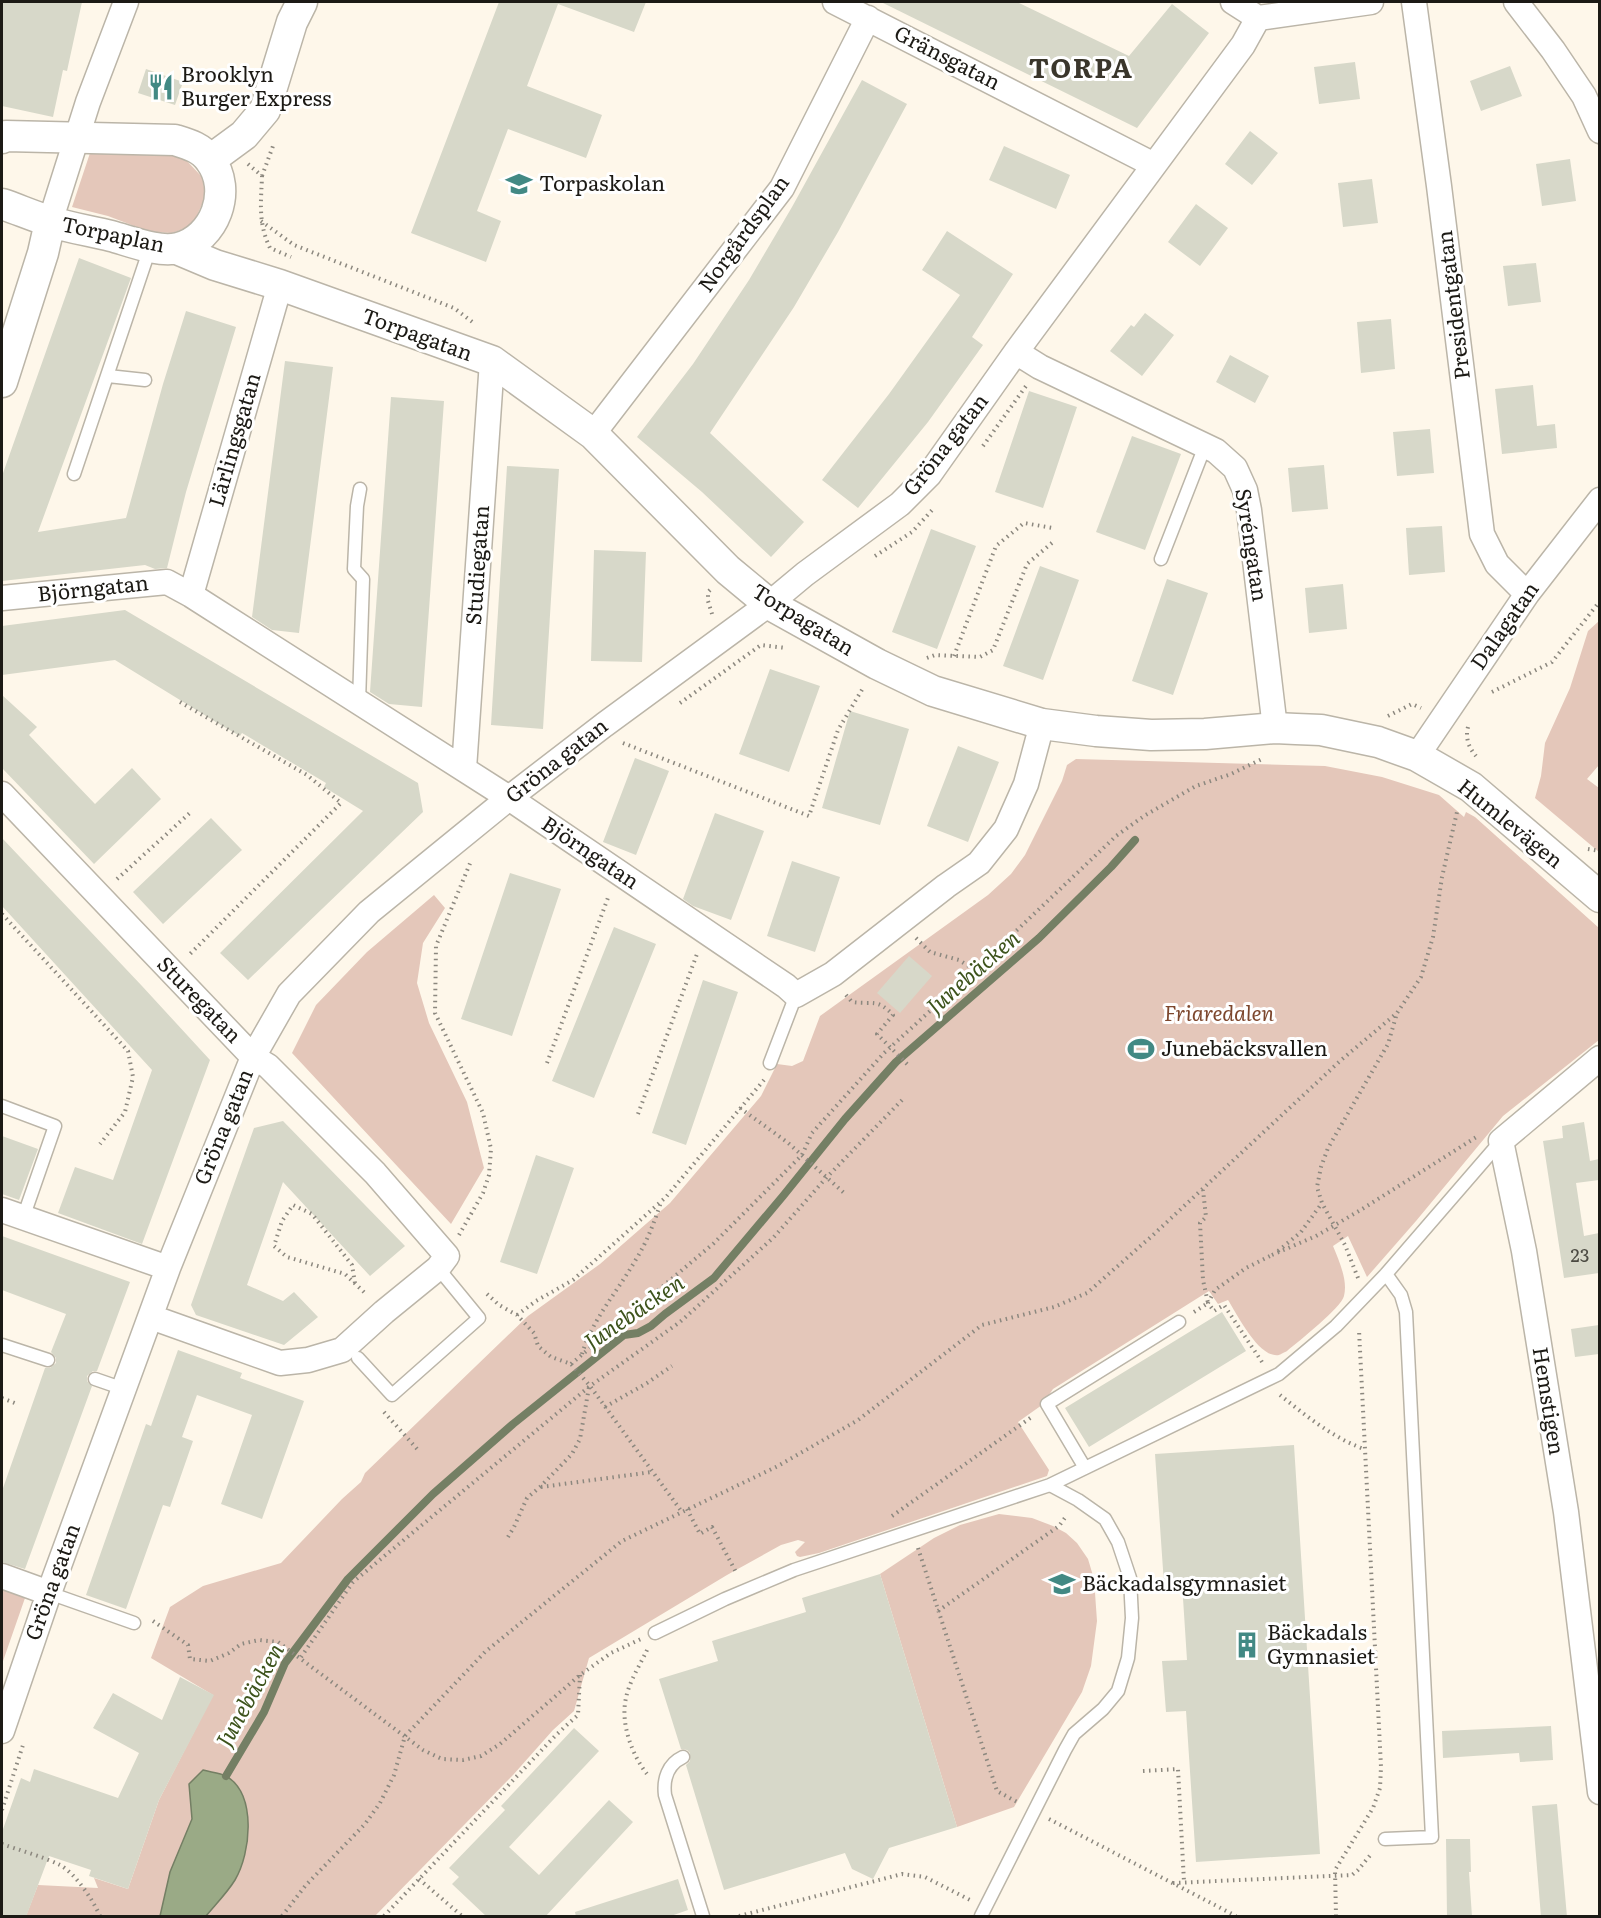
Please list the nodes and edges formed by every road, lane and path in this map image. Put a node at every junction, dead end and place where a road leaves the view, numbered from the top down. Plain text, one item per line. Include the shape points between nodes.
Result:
1 (126, 2) edge
2 (302, 2) edge
3 (836, 2) edge
4 (1233, 2) edge
5 (1371, 2) edge
6 (1414, 2) edge
7 (1516, 2) edge
8 (868, 18) junction
9 (1258, 18) junction
10 (1599, 131) edge
11 (3, 137) edge
12 (77, 137) junction
13 (210, 160) junction
14 (1154, 165) junction
15 (250, 167) dead end
16 (2, 204) edge
17 (50, 222) junction
18 (209, 226) junction
19 (164, 248) junction
20 (235, 271) junction
21 (279, 285) junction
22 (483, 329) dead end
23 (1016, 352) junction
24 (492, 361) junction
25 (108, 376) junction
26 (146, 380) dead end
27 (2, 382) edge
28 (593, 434) junction
29 (1205, 446) junction
30 (74, 474) dead end
31 (360, 489) dead end
32 (1599, 500) edge
33 (1053, 528) dead end
34 (1053, 542) dead end
35 (1161, 559) dead end
36 (1527, 594) junction
37 (191, 596) junction
38 (2, 598) edge
39 (1599, 601) edge
40 (770, 604) junction
41 (954, 656) junction
42 (878, 664) junction
43 (929, 664) dead end
44 (1486, 695) dead end
45 (180, 702) dead end
46 (358, 702) junction
47 (1378, 715) dead end
48 (1441, 719) junction
49 (1470, 722) dead end
50 (1042, 724) junction
51 (1467, 732) junction
52 (1272, 742) junction
53 (623, 743) dead end
54 (1417, 756) junction
55 (1478, 758) dead end
56 (464, 769) junction
57 (1471, 787) junction
58 (2, 794) edge
59 (509, 798) junction
60 (192, 811) dead end
61 (473, 857) dead end
62 (618, 872) junction
63 (99, 896) junction
64 (1599, 897) edge
65 (2, 914) edge
66 (706, 931) junction
67 (924, 947) dead end
68 (975, 970) junction
69 (172, 971) junction
70 (833, 974) junction
71 (796, 996) junction
72 (1397, 1013) junction
73 (891, 1048) junction
74 (253, 1057) junction
75 (1599, 1058) edge
76 (547, 1063) dead end
77 (770, 1063) joint
78 (909, 1066) dead end
79 (905, 1097) dead end
80 (2, 1106) edge
81 (740, 1108) junction
82 (638, 1114) dead end
83 (1501, 1141) junction
84 (100, 1144) dead end
85 (802, 1155) junction
86 (827, 1177) junction
87 (1203, 1189) junction
88 (844, 1193) dead end
89 (661, 1201) junction
90 (1322, 1203) junction
91 (12, 1214) edge
92 (1334, 1224) junction
93 (1272, 1256) junction
94 (443, 1262) junction
95 (168, 1268) junction
96 (1386, 1274) junction
97 (355, 1283) junction
98 (481, 1289) dead end
99 (1361, 1299) junction
100 (1208, 1303) junction
101 (384, 1312) junction
102 (516, 1315) junction
103 (151, 1317) junction
104 (1179, 1322) joint
105 (2, 1345) edge
106 (581, 1355) junction
107 (358, 1359) dead end
108 (48, 1360) dead end
109 (571, 1364) junction
110 (672, 1366) dead end
111 (94, 1379) dead end
112 (1267, 1379) junction
113 (590, 1386) junction
114 (124, 1389) junction
115 (2, 1398) edge
116 (17, 1404) dead end
117 (1047, 1404) junction
118 (605, 1407) junction
119 (391, 1419) dead end
120 (1364, 1449) junction
121 (418, 1450) dead end
122 (1085, 1468) junction
123 (653, 1472) junction
124 (1050, 1485) junction
125 (540, 1487) junction
126 (1078, 1500) junction
127 (687, 1509) junction
128 (682, 1512) junction
129 (883, 1522) dead end
130 (912, 1530) junction
131 (508, 1537) dead end
132 (736, 1572) dead end
133 (2, 1576) edge
134 (49, 1593) junction
135 (938, 1611) junction
136 (134, 1623) dead end
137 (655, 1633) junction
138 (176, 1636) dead end
139 (301, 1657) junction
140 (580, 1675) junction
141 (2, 1731) edge
142 (405, 1736) junction
143 (683, 1757) dead end
144 (1143, 1772) dead end
145 (1599, 1792) edge
146 (665, 1795) junction
147 (1034, 1811) junction
148 (1385, 1839) joint
149 (2, 1844) edge
150 (1335, 1875) junction
151 (419, 1879) junction
152 (1184, 1882) junction
153 (1171, 1883) junction
154 (983, 1912) edge
155 (100, 1917) edge
156 (282, 1917) edge
157 (384, 1917) edge
158 (462, 1917) edge
159 (703, 1917) edge
160 (739, 1917) edge
161 (1236, 1917) edge
162 (1336, 1917) edge

1 - 12 street, Torpaplan
2 - 13 street via 265,110 244,135
3 - 8 street, Gränsgatan
4 - 9 street
5 - 9 street
6 - 36 street, Presidentgatan via 1482,534 1497,564
7 - 10 street via 1584,96
8 - 14 street, Gränsgatan
8 - 28 street, Norgårdsplan via 782,188
9 - 14 street, Gröna gatan via 1243,45
11 - 12 street
12 - 13 street via 175,140 196,147
12 - 17 street, Torpaplan
13 - 18 street, Torpaplan via 221,184 220,206
14 - 23 street, Gröna gatan
15 - 22 path via 262,176 261,221 294,245 454,308
16 - 17 street, Torpaplan
17 - 19 street, Torpaplan
17 - 27 street
18 - 19 street, Torpaplan via 194,242
18 - 20 street via 223,243
19 - 20 street, Torpagatan
19 - 25 lane
20 - 21 street, Torpagatan
21 - 24 street, Torpagatan
21 - 37 street, Lärlingsgatan
23 - 29 street, Syréngatan
23 - 40 street, Gröna gatan via 922,483
24 - 28 street, Torpagatan
24 - 56 street, Studiegatan
25 - 26 lane
25 - 30 lane
28 - 40 street, Torpagatan via 728,570
29 - 35 lane
29 - 52 street, Syréngatan via 1235,468 1250,510
31 - 46 lane via 354,569 363,579
32 - 36 street, Dalagatan
33 - 41 path via 1024,524 996,546
34 - 41 path via 1027,564 993,650 980,657
36 - 48 street, Dalagatan
37 - 38 street, Björngatan via 167,582
37 - 46 street, Björngatan
39 - 44 path via 1552,662
40 - 42 street, Torpagatan
40 - 59 street, Gröna gatan
41 - 43 path via 935,655 918,660
42 - 50 street, Torpagatan via 933,691
42 - 53 path via 838,729 809,816
45 - 69 path via 307,775 341,803
46 - 56 street, Björngatan
47 - 48 path via 1387,717 1412,704
48 - 51 path
48 - 54 street, Dalagatan
49 - 51 path
50 - 52 street, Torpagatan
50 - 70 street via 1026,784 1006,829 979,863
51 - 55 path via 1470,749
52 - 54 street, Torpagatan via 1321,730 1378,742
52 - 68 path via 1231,774 1196,786 1116,836
54 - 57 street, Humlevägen
56 - 59 street, Björngatan
57 - 64 street, Humlevägen
57 - 72 path via 1458,802 1433,937 1421,977
58 - 63 street, Sturegatan
59 - 62 street, Björngatan
59 - 74 street, Gröna gatan via 369,912 289,994
60 - 63 path
61 - 94 path via 436,946 435,1013 483,1113 491,1149 483,1192
62 - 66 street, Björngatan
62 - 76 path
63 - 69 street, Sturegatan
65 - 84 path via 128,1051 133,1077 125,1112
66 - 71 street, Björngatan
66 - 82 path
67 - 68 path
68 - 73 path
69 - 74 street, Sturegatan
70 - 71 street
70 - 73 path via 852,1002 883,1005 893,1015 877,1034
71 - 77 lane
72 - 87 path
72 - 90 path via 1388,1044 1328,1148 1317,1187
73 - 78 path
73 - 85 path via 812,1133
74 - 94 street, Sturegatan via 268,1066 375,1173
74 - 95 street, Gröna gatan
75 - 83 street
77 - 81 path via 764,1080
79 - 86 path
80 - 91 lane via 55,1126
81 - 85 path
81 - 89 path
83 - 92 path via 1481,1133
83 - 96 lane
83 - 145 street, Hemstigen via 1524,1251 1566,1512
85 - 86 path
85 - 106 path via 714,1242
86 - 88 path
86 - 113 path via 773,1238 680,1322
87 - 100 path via 1206,1217 1200,1223
87 - 127 path via 1087,1293 1054,1307 982,1325 858,1420 778,1466
89 - 102 path via 573,1280
89 - 106 path via 652,1231 595,1324
90 - 92 path
90 - 93 path via 1301,1232
91 - 95 street
92 - 93 path
92 - 99 path via 1345,1245
93 - 100 path via 1246,1268 1215,1290
94 - 101 street
94 - 107 lane via 478,1318 392,1395
95 - 103 street, Gröna gatan
96 - 99 lane
96 - 148 lane via 1401,1295 1406,1312 1432,1837
97 - 97 path via 345,1274 287,1257 274,1246 282,1221 293,1205 312,1214 352,1265
97 - 101 path
98 - 102 path
99 - 112 lane via 1336,1326 1279,1374
99 - 120 path
100 - 104 path
100 - 112 path via 1214,1311 1224,1305
101 - 103 street via 342,1350 301,1362 280,1363
102 - 109 path via 534,1334 538,1346 551,1357
103 - 114 street, Gröna gatan
104 - 117 lane
105 - 108 lane
106 - 109 path
109 - 113 path
110 - 118 path
111 - 114 lane
112 - 120 path via 1334,1434
112 - 122 lane
113 - 118 path
113 - 125 path via 580,1439 572,1454
113 - 139 path via 353,1582
114 - 134 street, Gröna gatan
115 - 116 path
117 - 122 lane
117 - 129 path
118 - 123 path
119 - 121 path
120 - 150 path via 1380,1788
122 - 124 lane
123 - 125 path
123 - 128 path
124 - 126 lane
124 - 130 lane
125 - 131 path via 527,1498
126 - 135 path via 1059,1526
126 - 147 lane via 1105,1519 1130,1578 1128,1658 1118,1691 1074,1734
127 - 128 path
127 - 132 path via 700,1533 712,1527
128 - 142 path via 622,1541 560,1591 485,1652
130 - 135 path
130 - 137 lane via 784,1574
133 - 134 street
134 - 136 lane
134 - 141 street, Gröna gatan
135 - 147 path via 998,1791
137 - 140 path via 611,1653
137 - 146 path via 626,1698 625,1722 634,1752
138 - 139 path via 188,1645 190,1659 210,1661 241,1644 259,1640 278,1642
139 - 142 path
140 - 142 path via 481,1756 442,1759
140 - 151 path via 578,1715
142 - 156 path via 394,1775 380,1803
143 - 146 lane via 670,1767
144 - 152 path via 1178,1769
146 - 159 lane
147 - 153 path
147 - 154 lane
148 - 150 path via 1352,1875
149 - 155 path via 61,1866 81,1885
150 - 152 path
150 - 162 path
151 - 157 path
151 - 158 path
152 - 153 path
153 - 161 path
154 - 160 path via 925,1877 902,1874

